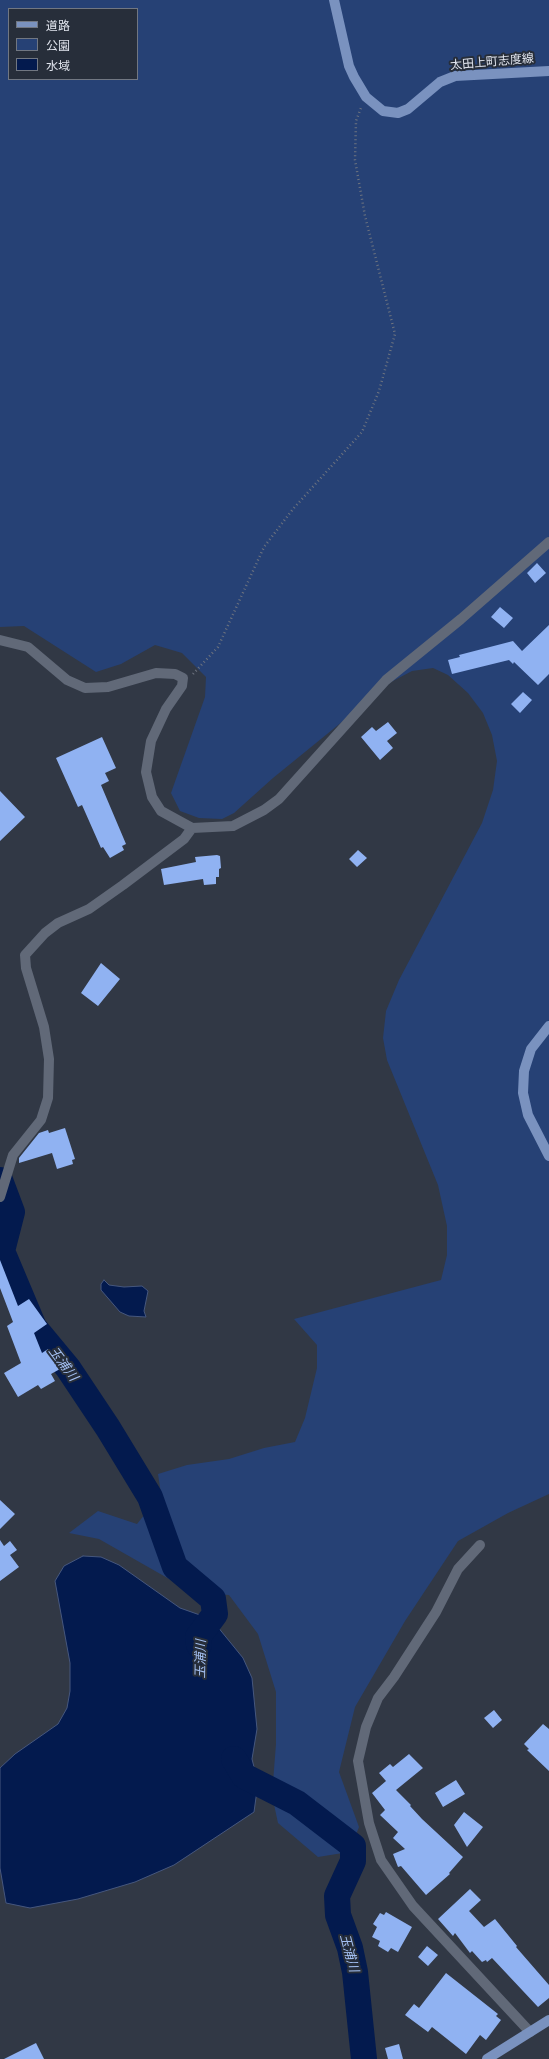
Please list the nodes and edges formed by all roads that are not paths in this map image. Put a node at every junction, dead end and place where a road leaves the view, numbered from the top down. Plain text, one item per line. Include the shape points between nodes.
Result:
1 (334, 0) edge
2 (549, 71) edge
3 (549, 542) edge
4 (0, 640) edge
5 (192, 828) junction
6 (549, 1026) edge
7 (549, 1156) edge
8 (0, 1197) edge
9 (480, 1545) dead end
10 (549, 2020) edge
11 (530, 2032) junction
12 (487, 2059) edge

1 - 2 main road, 太田上町志度線 via 349,66 366,98 383,111 398,113 408,109 440,82 455,76
3 - 5 street via 386,680 279,799 233,826
4 - 5 street via 28,647 67,680 85,688 108,688 156,673 183,678 182,686 166,709 151,741 146,772 152,797 161,811
5 - 8 street via 184,839 123,885 89,909 58,923 25,955 26,968 44,1027 49,1059 48,1098 41,1120 13,1155
6 - 7 main road via 531,1049 524,1071 522,1094 528,1115
9 - 11 street via 458,1569 436,1612 378,1698 366,1727 358,1761 369,1823 381,1860 413,1906
10 - 11 main road
11 - 12 main road

